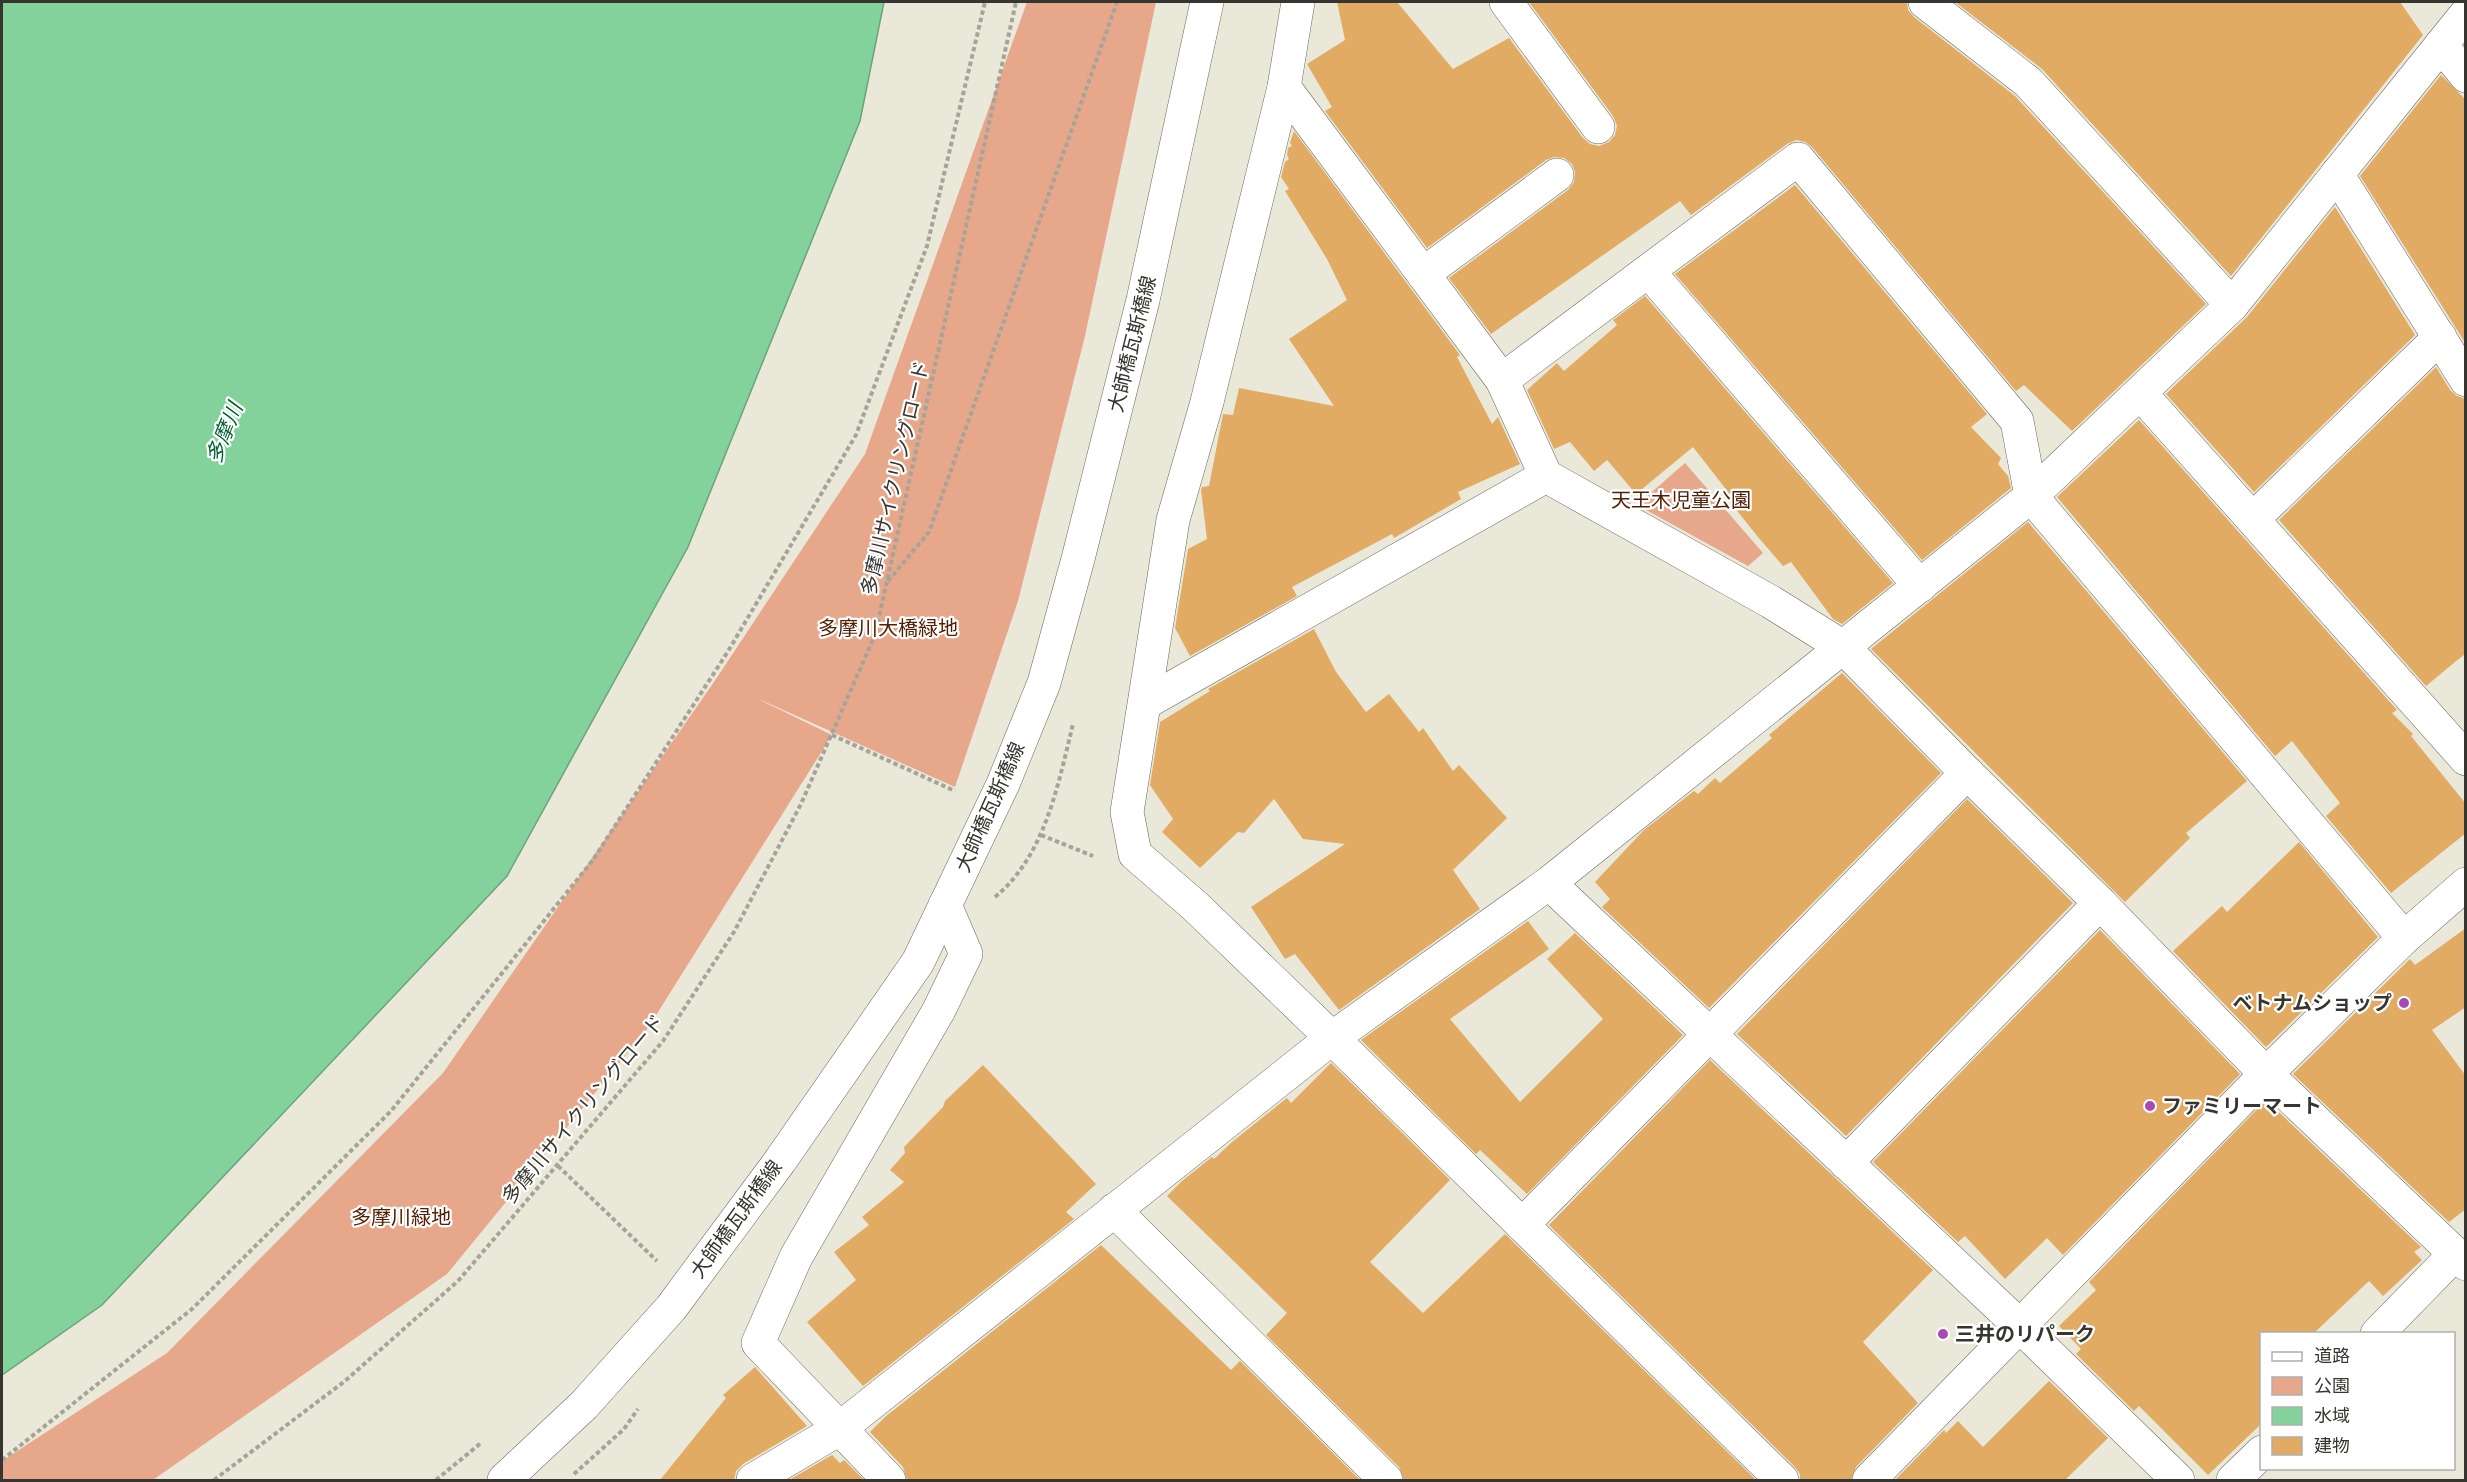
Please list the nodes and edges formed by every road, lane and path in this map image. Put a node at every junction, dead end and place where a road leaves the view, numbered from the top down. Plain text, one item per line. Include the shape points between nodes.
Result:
1 (985, 2) edge
2 (1016, 2) edge
3 (1117, 2) edge
4 (1206, 2) edge
5 (1298, 2) edge
6 (1506, 2) edge
7 (1924, 2) edge
8 (2466, 14) edge
9 (2441, 45) junction
10 (2466, 76) edge
11 (1284, 87) junction
12 (1598, 127) dead end
13 (2337, 174) junction
14 (1557, 175) dead end
15 (1649, 272) junction
16 (1423, 274) junction
17 (2232, 305) junction
18 (2440, 337) junction
19 (1502, 380) junction
20 (2466, 380) edge
21 (2140, 393) junction
22 (1546, 476) junction
23 (2031, 496) junction
24 (2253, 519) junction
25 (887, 582) junction
26 (1920, 586) junction
27 (1843, 647) junction
28 (1145, 703) junction
29 (832, 735) junction
30 (2466, 759) edge
31 (1967, 773) junction
32 (956, 792) dead end
33 (1041, 835) dead end
34 (1127, 860) junction
35 (1549, 883) junction
36 (2466, 884) edge
37 (2100, 903) junction
38 (945, 905) junction
39 (2404, 938) junction
40 (1711, 1035) junction
41 (1332, 1038) junction
42 (2266, 1074) junction
43 (1846, 1162) junction
44 (558, 1166) junction
45 (1113, 1210) junction
46 (1522, 1225) junction
47 (664, 1252) dead end
48 (2460, 1259) edge
49 (657, 1260) junction
50 (649, 1269) dead end
51 (2020, 1326) junction
52 (2379, 1332) edge
53 (839, 1429) junction
54 (482, 1442) dead end
55 (2260, 1454) edge
56 (2, 1460) edge
57 (214, 1480) edge
58 (436, 1480) edge
59 (504, 1480) edge
60 (753, 1480) edge
61 (889, 1480) edge
62 (1386, 1480) edge
63 (1782, 1480) edge
64 (1869, 1480) edge
65 (2178, 1480) edge
66 (2233, 1480) edge

1 - 56 path via 927,246 856,435 727,653 593,860 391,1111 192,1309
2 - 25 path, 多摩川サイクリングロード
3 - 25 path via 929,532
4 - 38 street, 大師橋瓦斯橋線 via 1143,300 1044,683 1003,784
5 - 11 street
6 - 12 street
7 - 17 street via 2028,82
8 - 9 street
9 - 10 street
9 - 13 street
11 - 16 street
11 - 28 street via 1207,402 1173,520
13 - 17 street
13 - 18 street
14 - 16 street
15 - 19 street
15 - 23 street via 1798,159 2017,421
15 - 26 street
16 - 19 street
17 - 21 street
18 - 20 street
18 - 24 street
19 - 22 street
21 - 23 street
21 - 24 street
22 - 27 street via 1771,602
22 - 28 street
23 - 26 street
23 - 39 street
24 - 30 street
25 - 29 path, 多摩川サイクリングロード via 875,635
26 - 27 street
27 - 31 street
27 - 35 street
28 - 34 street via 1127,812
29 - 32 path
29 - 44 path, 多摩川サイクリングロード via 734,932 663,1041
31 - 37 street
31 - 40 street
33 - 34 path
34 - 41 street via 1195,906
35 - 40 street
35 - 41 street
36 - 39 street
37 - 42 street
37 - 43 street
38 - 53 street via 966,954 939,1010 796,1257 758,1343
38 - 59 street, 大師橋瓦斯橋線 via 918,962 780,1161 671,1308 584,1405
39 - 42 street
40 - 43 street
40 - 46 street
41 - 45 street
41 - 46 street
42 - 48 street
42 - 51 street
43 - 51 street
44 - 49 path
44 - 57 path, 多摩川サイクリングロード via 458,1281 345,1381
45 - 53 street
45 - 62 street
46 - 63 street
47 - 49 path
48 - 52 street
49 - 50 path
51 - 64 street
51 - 65 street
53 - 60 street
53 - 61 street
54 - 58 path
55 - 66 street

